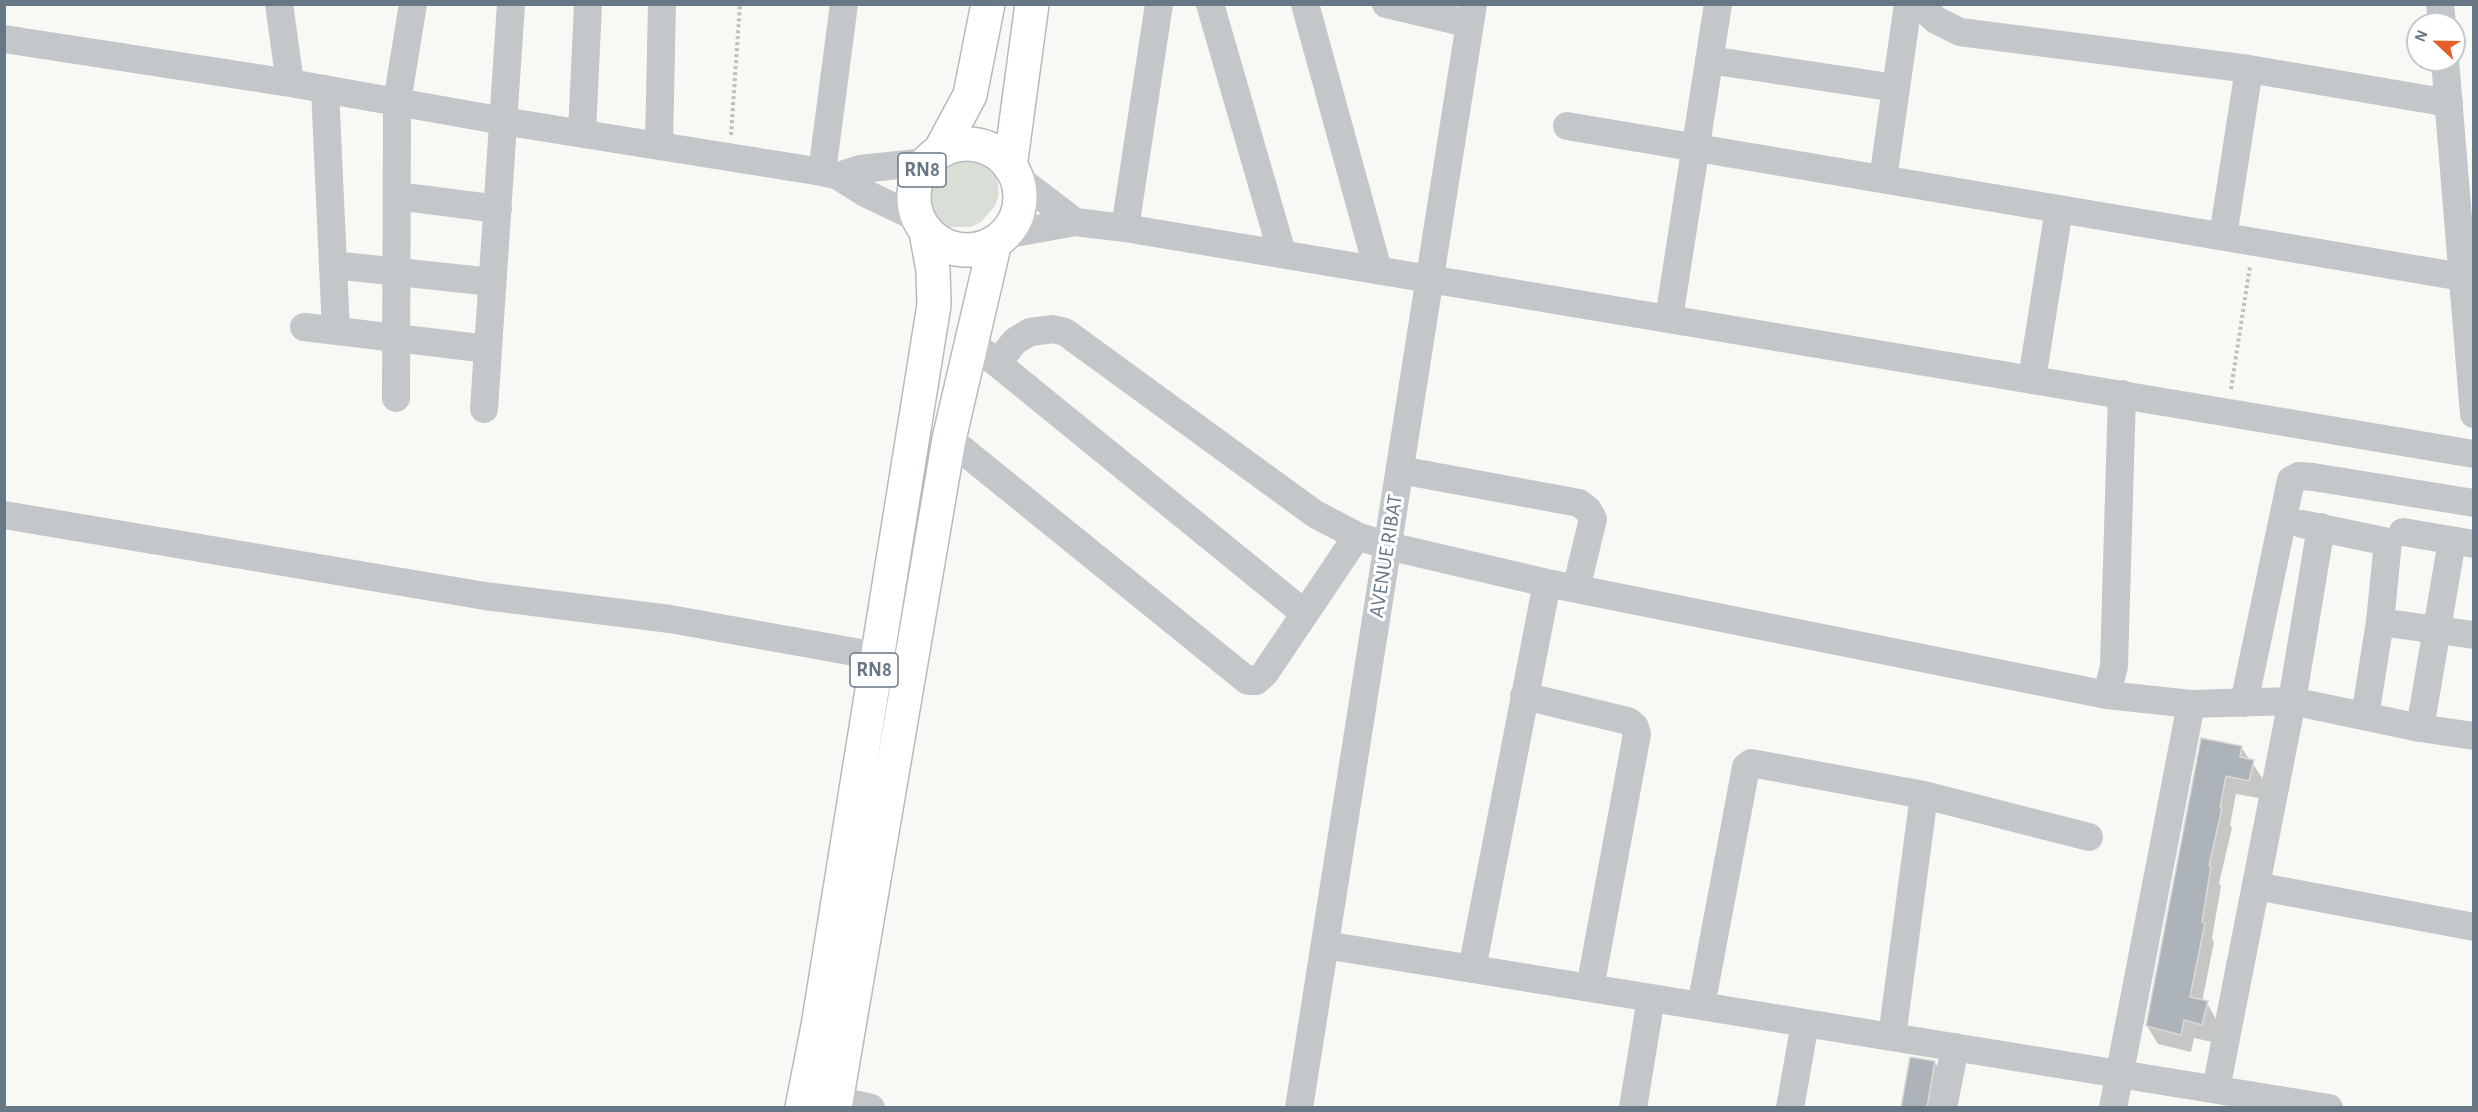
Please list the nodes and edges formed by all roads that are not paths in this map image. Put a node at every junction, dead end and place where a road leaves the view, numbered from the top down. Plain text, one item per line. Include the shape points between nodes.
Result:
1 (279, 4) edge
2 (413, 4) edge
3 (511, 4) edge
4 (588, 4) edge
5 (662, 4) edge
6 (844, 4) edge
7 (988, 4) edge
8 (1032, 4) edge
9 (1159, 4) edge
10 (1210, 4) edge
11 (1305, 4) edge
12 (1386, 4) edge
13 (1718, 4) edge
14 (1908, 4) edge
15 (1918, 4) edge
16 (1472, 14) edge
17 (4, 39) edge
18 (1709, 60) junction
19 (2249, 69) junction
20 (2448, 72) edge
21 (290, 83) junction
22 (1896, 88) junction
23 (325, 89) junction
24 (397, 102) junction
25 (2458, 119) edge
26 (503, 121) junction
27 (1567, 126) dead end
28 (582, 133) junction
29 (659, 145) junction
30 (1696, 148) junction
31 (933, 156) junction
32 (1013, 172) junction
33 (830, 174) junction
34 (1883, 179) junction
35 (397, 196) junction
36 (498, 209) junction
37 (2059, 209) junction
38 (1075, 222) junction
39 (922, 225) junction
40 (1125, 228) junction
41 (2223, 236) junction
42 (999, 239) junction
43 (1282, 253) junction
44 (333, 266) junction
45 (1378, 270) junction
46 (397, 272) junction
47 (2462, 277) junction
48 (1430, 278) junction
49 (492, 282) junction
50 (1669, 318) junction
51 (304, 327) dead end
52 (336, 331) junction
53 (397, 338) junction
54 (970, 343) junction
55 (488, 349) junction
56 (998, 362) junction
57 (2032, 379) junction
58 (2122, 394) junction
59 (396, 398) dead end
60 (484, 409) dead end
61 (2474, 414) edge
62 (948, 439) junction
63 (2474, 454) edge
64 (1400, 470) junction
65 (2474, 503) edge
66 (4, 514) edge
67 (2283, 522) junction
68 (2321, 527) junction
69 (2403, 532) dead end
70 (1357, 536) junction
71 (2463, 542) edge
72 (1388, 546) junction
73 (1547, 583) junction
74 (1576, 589) junction
75 (1304, 613) junction
76 (2380, 622) junction
77 (2435, 629) junction
78 (2474, 635) edge
79 (877, 656) junction
80 (2108, 695) junction
81 (1524, 696) junction
82 (2292, 701) junction
83 (2244, 703) junction
84 (2191, 704) junction
85 (2365, 716) junction
86 (2420, 728) junction
87 (2472, 730) edge
88 (1924, 795) junction
89 (2089, 837) dead end
90 (2256, 886) junction
91 (2474, 927) edge
92 (1324, 945) junction
93 (1472, 969) junction
94 (1590, 988) junction
95 (1651, 998) junction
96 (1701, 1006) junction
97 (1805, 1023) junction
98 (1892, 1036) junction
99 (1955, 1047) junction
100 (2119, 1074) junction
101 (2216, 1089) junction
102 (2279, 1103) edge
103 (836, 1104) edge
104 (802, 1107) edge
105 (871, 1107) edge
106 (1299, 1107) edge
107 (1633, 1107) edge
108 (1790, 1107) edge
109 (1943, 1107) edge
110 (2113, 1107) edge
111 (2329, 1107) edge

1 - 21 street
2 - 24 street
3 - 26 street
4 - 28 street
5 - 29 street
6 - 33 street
7 - 31 main road, RN8 via 970,95
8 - 32 main road, RN8
9 - 40 street
10 - 43 street
11 - 45 street
12 - 16 street
13 - 18 street
14 - 22 street
15 - 19 street via 1936,20 1960,32
16 - 48 street, AVENUE RIBAT
17 - 21 street
18 - 22 street
18 - 30 street
19 - 25 street
19 - 41 street
20 - 25 street
21 - 23 street
22 - 34 street
23 - 24 street
23 - 44 street
24 - 26 street
24 - 35 street
25 - 47 street
26 - 28 street
26 - 36 street
27 - 30 street
28 - 29 street
29 - 33 street
30 - 34 street
30 - 50 street
31 - 32 main road, RN8 via 952,146 978,145 991,149
31 - 33 street
31 - 39 main road, RN8 via 914,188 914,203
32 - 38 street
32 - 42 main road, RN8 via 1019,189 1017,214
33 - 39 street
34 - 37 street
35 - 36 street
35 - 46 street
36 - 49 street
37 - 41 street
37 - 57 street
38 - 40 street
38 - 42 street
39 - 42 main road via 934,240 954,249 975,250
39 - 79 main road, RN8 via 933,270 934,305
40 - 43 street
41 - 47 street
42 - 54 main road, RN8
43 - 45 street
44 - 46 street
44 - 52 street
45 - 48 street
46 - 49 street
46 - 53 street
47 - 61 street
48 - 50 street
48 - 64 street, AVENUE RIBAT
49 - 55 street
50 - 57 street
51 - 52 street
52 - 53 street
53 - 55 street
53 - 59 street
54 - 56 street
54 - 62 main road, RN8
55 - 60 street
56 - 70 street via 1015,341 1030,332 1065,332 1316,514
56 - 75 street
57 - 58 street
58 - 63 street
58 - 80 street via 2114,666
62 - 75 street via 1248,681 1256,681 1265,673
62 - 103 main road, RN8
64 - 72 street, AVENUE RIBAT
64 - 74 street via 1579,503 1593,519
65 - 67 street via 2299,476 2288,487
66 - 79 street via 485,596 670,619
67 - 68 street
67 - 83 street
68 - 76 street via 2388,542
68 - 82 street
69 - 71 street
70 - 72 street
70 - 75 street
71 - 77 street
72 - 73 street
72 - 92 street, AVENUE RIBAT
73 - 74 street
73 - 81 street
74 - 80 street
76 - 77 street
76 - 85 street
77 - 78 street
77 - 86 street
79 - 104 main road, RN8
80 - 84 street
81 - 93 street
81 - 94 street via 1628,721 1637,734
82 - 83 street
82 - 85 street
82 - 90 street
83 - 84 street
84 - 100 street
85 - 86 street
86 - 87 street
88 - 89 street
88 - 96 street via 1751,763 1746,767
88 - 98 street
90 - 91 street
90 - 101 street
92 - 93 street
92 - 106 street, AVENUE RIBAT
93 - 94 street
94 - 95 street
95 - 96 street
95 - 107 street
96 - 97 street
97 - 98 street
97 - 108 street
98 - 99 street
99 - 100 street
99 - 109 street
100 - 101 street
100 - 110 street
101 - 102 street
102 - 111 street
103 - 105 street

